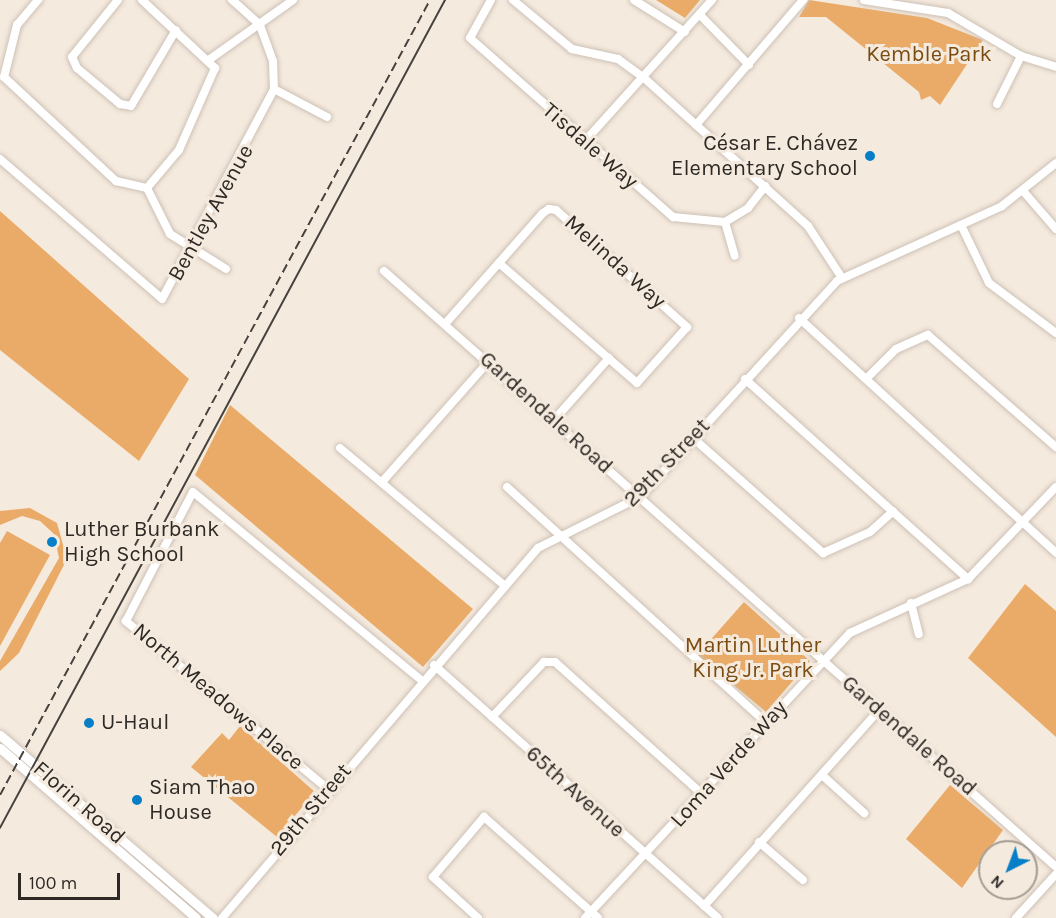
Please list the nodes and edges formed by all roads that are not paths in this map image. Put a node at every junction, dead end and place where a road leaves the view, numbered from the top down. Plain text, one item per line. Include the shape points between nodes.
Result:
1 (38, 0) edge
2 (118, 0) edge
3 (142, 0) edge
4 (232, 0) edge
5 (293, 0) edge
6 (491, 0) edge
7 (513, 0) edge
8 (634, 0) edge
9 (712, 0) edge
10 (802, 0) edge
11 (864, 0) edge
12 (700, 15) junction
13 (260, 25) junction
14 (176, 30) junction
15 (685, 32) junction
16 (1021, 56) junction
17 (210, 59) junction
18 (749, 65) junction
19 (1056, 67) edge
20 (2, 77) edge
21 (643, 77) junction
22 (274, 89) junction
23 (997, 104) dead end
24 (327, 117) dead end
25 (696, 125) junction
26 (585, 141) junction
27 (0, 159) edge
28 (1056, 163) edge
29 (765, 186) junction
30 (147, 188) junction
31 (1024, 192) junction
32 (725, 222) junction
33 (961, 225) junction
34 (1056, 229) edge
35 (190, 250) junction
36 (735, 256) dead end
37 (499, 263) junction
38 (226, 269) dead end
39 (384, 271) dead end
40 (842, 278) junction
41 (799, 318) junction
42 (445, 324) junction
43 (1056, 333) edge
44 (609, 358) junction
45 (488, 362) junction
46 (745, 379) junction
47 (866, 379) junction
48 (554, 420) junction
49 (693, 438) junction
50 (1056, 447) edge
51 (340, 448) dead end
52 (381, 482) junction
53 (507, 487) dead end
54 (1056, 487) edge
55 (640, 497) junction
56 (893, 511) junction
57 (1024, 523) junction
58 (558, 536) junction
59 (1056, 553) edge
60 (968, 579) junction
61 (504, 585) junction
62 (911, 603) junction
63 (919, 634) dead end
64 (823, 660) junction
65 (434, 664) junction
66 (421, 680) junction
67 (879, 710) junction
68 (492, 717) junction
69 (765, 722) junction
70 (0, 735) edge
71 (0, 748) edge
72 (822, 775) junction
73 (328, 789) junction
74 (702, 794) junction
75 (864, 813) dead end
76 (759, 842) junction
77 (646, 856) junction
78 (1056, 867) edge
79 (1056, 874) edge
80 (802, 880) dead end
81 (704, 906) junction
82 (588, 915) edge
83 (196, 918) edge
84 (213, 918) edge
85 (222, 918) edge
86 (478, 918) edge
87 (598, 918) edge
88 (718, 918) edge
89 (1016, 918) edge

1 - 20 street via 17,25
2 - 14 street via 72,57 76,68 120,104 131,106
3 - 14 street
4 - 13 street
5 - 13 street
6 - 26 street, Tisdale Way via 470,38
7 - 21 street via 572,49 618,59
8 - 15 street
9 - 12 street
10 - 18 street
11 - 16 street via 948,13
12 - 15 street
12 - 18 street
13 - 17 street
13 - 22 street via 273,61
14 - 17 street
15 - 21 street
16 - 19 street
16 - 23 street
17 - 30 street via 213,82 167,170
18 - 25 street
20 - 30 street via 110,176 126,186
21 - 25 street
21 - 26 street
22 - 24 street
22 - 35 street, Bentley Avenue
25 - 29 street
26 - 32 street, Tisdale Way via 673,217
27 - 35 street, Bentley Avenue via 162,299
28 - 31 street, 29th Street
29 - 32 street via 748,208
29 - 40 street via 817,235
30 - 35 street via 160,222
31 - 33 street, 29th Street
31 - 34 street
32 - 36 street
33 - 40 street, 29th Street
33 - 43 street via 989,283
35 - 38 street
37 - 42 street, Melinda Way
37 - 44 street
37 - 44 street, Melinda Way via 543,213 556,210 687,327 637,383
39 - 42 street, Gardendale Road
40 - 41 street, 29th Street
41 - 46 street, 29th Street
41 - 47 street
42 - 45 street, Gardendale Road
44 - 48 street
45 - 48 street, Gardendale Road
45 - 52 street
46 - 49 street, 29th Street
46 - 56 street
47 - 50 street via 896,349 928,334
47 - 57 street
48 - 55 street, Gardendale Road
49 - 55 street, 29th Street
49 - 56 street via 823,554 870,532
51 - 52 street
52 - 61 street
53 - 58 street
54 - 57 street, Loma Verde Way
55 - 58 street, 29th Street via 618,512
55 - 64 street, Gardendale Road
56 - 60 street
57 - 59 street
57 - 60 street, Loma Verde Way
58 - 61 street, 29th Street via 538,548
58 - 69 street
60 - 62 street, Loma Verde Way
61 - 65 street, 29th Street
62 - 63 street
62 - 64 street, Loma Verde Way via 865,623
64 - 67 street, Gardendale Road
64 - 69 street, Loma Verde Way
65 - 66 street, 29th Street
65 - 68 street, 65th Avenue
66 - 73 street, 29th Street
66 - 73 street, North Meadows Place via 193,492 126,621
67 - 72 street
67 - 78 street, Gardendale Road
68 - 74 street via 544,662 555,662
68 - 77 street, 65th Avenue
69 - 74 street, Loma Verde Way
70 - 84 main road, Florin Road
71 - 83 main road, Florin Road
72 - 75 street
72 - 76 street
73 - 85 street, 29th Street
74 - 77 street, Loma Verde Way
76 - 80 street
76 - 81 street
77 - 81 street, 65th Avenue
77 - 82 street, Loma Verde Way
79 - 89 street
81 - 88 street, 65th Avenue
82 - 86 street via 484,817 433,878
82 - 87 street

